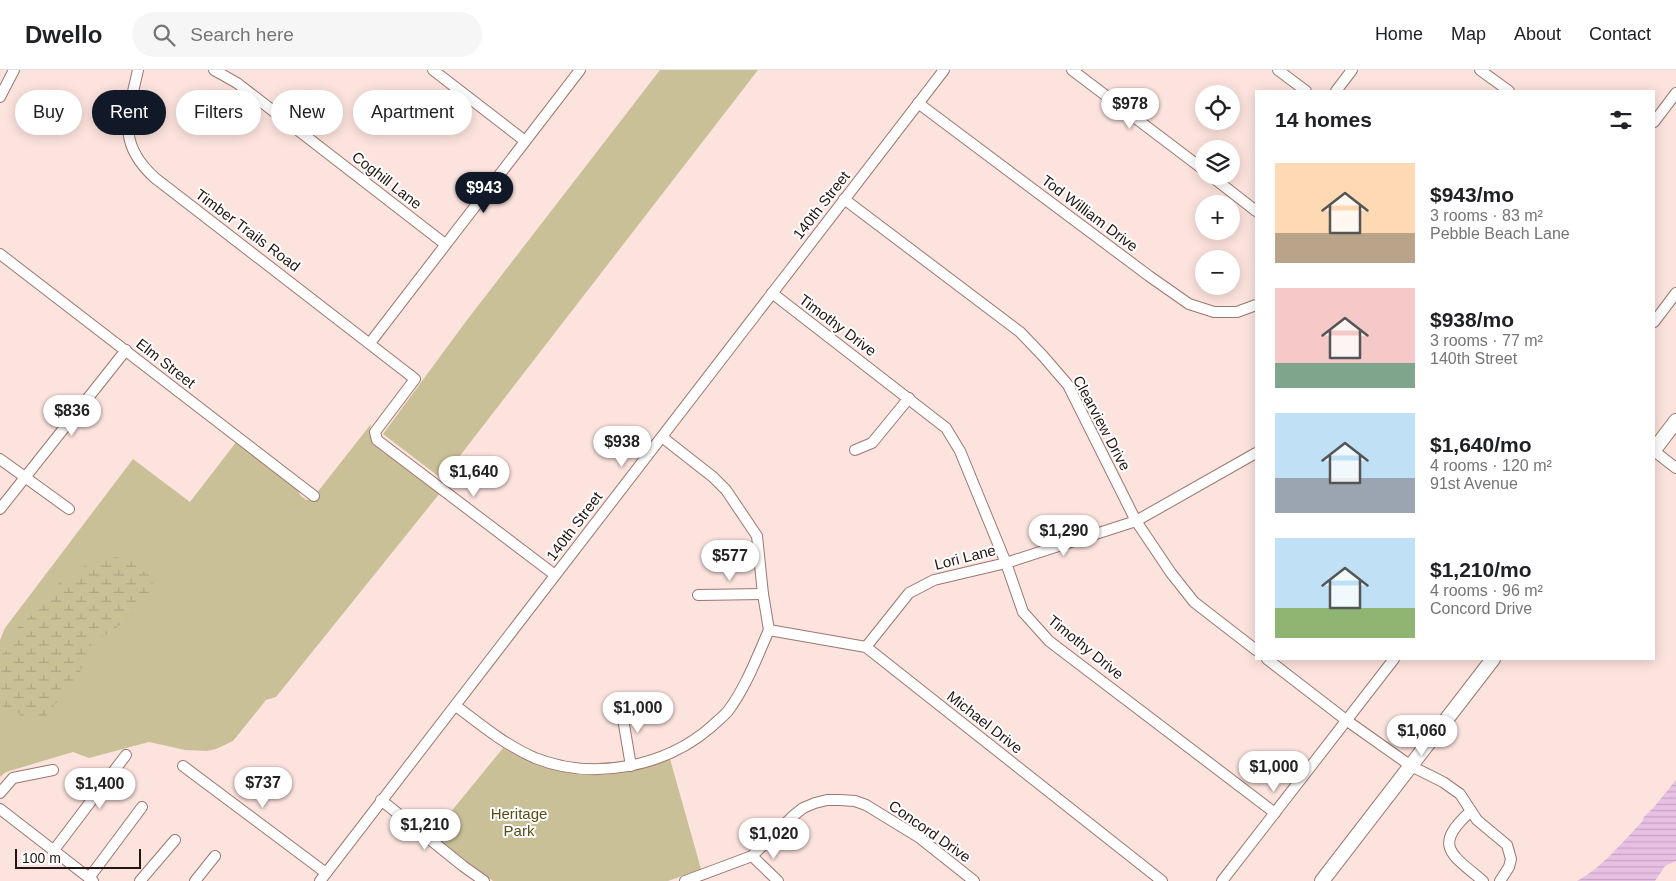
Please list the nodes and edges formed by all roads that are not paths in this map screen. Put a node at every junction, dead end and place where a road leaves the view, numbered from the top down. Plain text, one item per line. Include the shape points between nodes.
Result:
1 (14, 70) edge
2 (138, 70) edge
3 (214, 70) edge
4 (433, 70) edge
5 (580, 70) edge
6 (944, 70) edge
7 (1072, 70) edge
8 (1278, 70) edge
9 (1352, 70) edge
10 (1480, 70) edge
11 (1305, 90) edge
12 (1337, 90) edge
13 (1508, 90) edge
14 (1676, 93) edge
15 (0, 97) edge
16 (918, 103) junction
17 (1655, 121) edge
18 (525, 141) junction
19 (1195, 163) edge
20 (1223, 185) edge
21 (844, 199) junction
22 (1255, 209) edge
23 (445, 244) junction
24 (0, 254) edge
25 (772, 293) junction
26 (1676, 293) edge
27 (1255, 305) edge
28 (1655, 321) edge
29 (370, 342) junction
30 (126, 350) junction
31 (909, 398) junction
32 (1676, 421) edge
33 (662, 437) junction
34 (1655, 449) edge
35 (855, 450) dead end
36 (1655, 451) edge
37 (1255, 454) edge
38 (0, 458) edge
39 (1676, 468) edge
40 (24, 477) junction
41 (314, 496) dead end
42 (0, 509) edge
43 (69, 509) dead end
44 (1136, 521) junction
45 (1006, 563) junction
46 (555, 575) junction
47 (763, 594) junction
48 (698, 595) dead end
49 (769, 630) junction
50 (866, 647) junction
51 (1255, 649) edge
52 (1268, 660) edge
53 (1393, 660) edge
54 (1492, 660) edge
55 (456, 706) junction
56 (621, 707) dead end
57 (1346, 720) junction
58 (126, 755) dead end
59 (183, 766) dead end
60 (631, 766) junction
61 (1411, 766) junction
62 (53, 770) dead end
63 (0, 793) edge
64 (381, 800) junction
65 (142, 807) dead end
66 (0, 809) edge
67 (1471, 811) junction
68 (1275, 813) junction
69 (175, 840) dead end
70 (54, 850) junction
71 (215, 856) dead end
72 (752, 856) junction
73 (323, 877) edge
74 (91, 879) edge
75 (140, 881) edge
76 (195, 881) edge
77 (484, 881) edge
78 (684, 881) edge
79 (778, 881) edge
80 (974, 881) edge
81 (1162, 881) edge
82 (1222, 881) edge
83 (1322, 881) edge
84 (1483, 881) edge
85 (1500, 881) edge

1 - 15 street
2 - 29 street, Timber Trails Road via 128,128 131,146 144,168
3 - 23 street, Coghill Lane via 237,83
4 - 18 street
5 - 18 street
6 - 16 street, 140th Street
7 - 19 street
8 - 11 street
9 - 12 street
10 - 13 street
14 - 17 street
16 - 21 street, 140th Street
16 - 27 street, Tod William Drive via 1188,304 1214,312 1238,312
18 - 23 street
20 - 22 street
21 - 25 street, 140th Street
21 - 44 street, Clearview Drive via 1020,332 1043,356 1068,385
23 - 29 street
24 - 30 street, Elm Street
25 - 31 street, Timothy Drive
25 - 33 street, 140th Street
26 - 28 street
29 - 46 street, Timber Trails Road via 415,379 375,432 377,440
30 - 40 street
30 - 41 street, Elm Street
31 - 35 street via 872,443
31 - 45 street, Timothy Drive via 946,428 960,451
32 - 34 main road
33 - 46 street, 140th Street
33 - 47 street via 726,490 757,536
36 - 39 street
37 - 44 street, Lori Lane
38 - 40 street
40 - 42 street
40 - 43 street
44 - 45 street, Lori Lane
44 - 51 street, Clearview Drive via 1194,602
45 - 50 street, Lori Lane via 934,580 909,593
45 - 68 street, Timothy Drive via 1023,612 1049,641
46 - 55 street, 140th Street
47 - 48 street
47 - 49 street
49 - 50 street, Michael Drive
49 - 60 street via 751,672 727,712 700,736 664,756
50 - 81 street, Michael Drive
52 - 57 street
53 - 57 street
54 - 61 main road
55 - 60 street via 501,741 536,758 569,767
55 - 64 street, 140th Street
56 - 60 street
57 - 61 street
57 - 68 street
58 - 70 street
59 - 73 street
61 - 67 street via 1460,794
61 - 83 main road
62 - 63 street via 13,778
64 - 73 street, 140th Street
64 - 77 street
65 - 74 street
66 - 70 street
67 - 84 street via 1453,829 1449,845 1455,857
67 - 85 street via 1507,845 1509,867
68 - 82 street
69 - 75 street
70 - 74 street
71 - 76 street
72 - 78 street, Concord Drive
72 - 79 street
72 - 80 street, Concord Drive via 803,808 827,800 855,801 920,838

